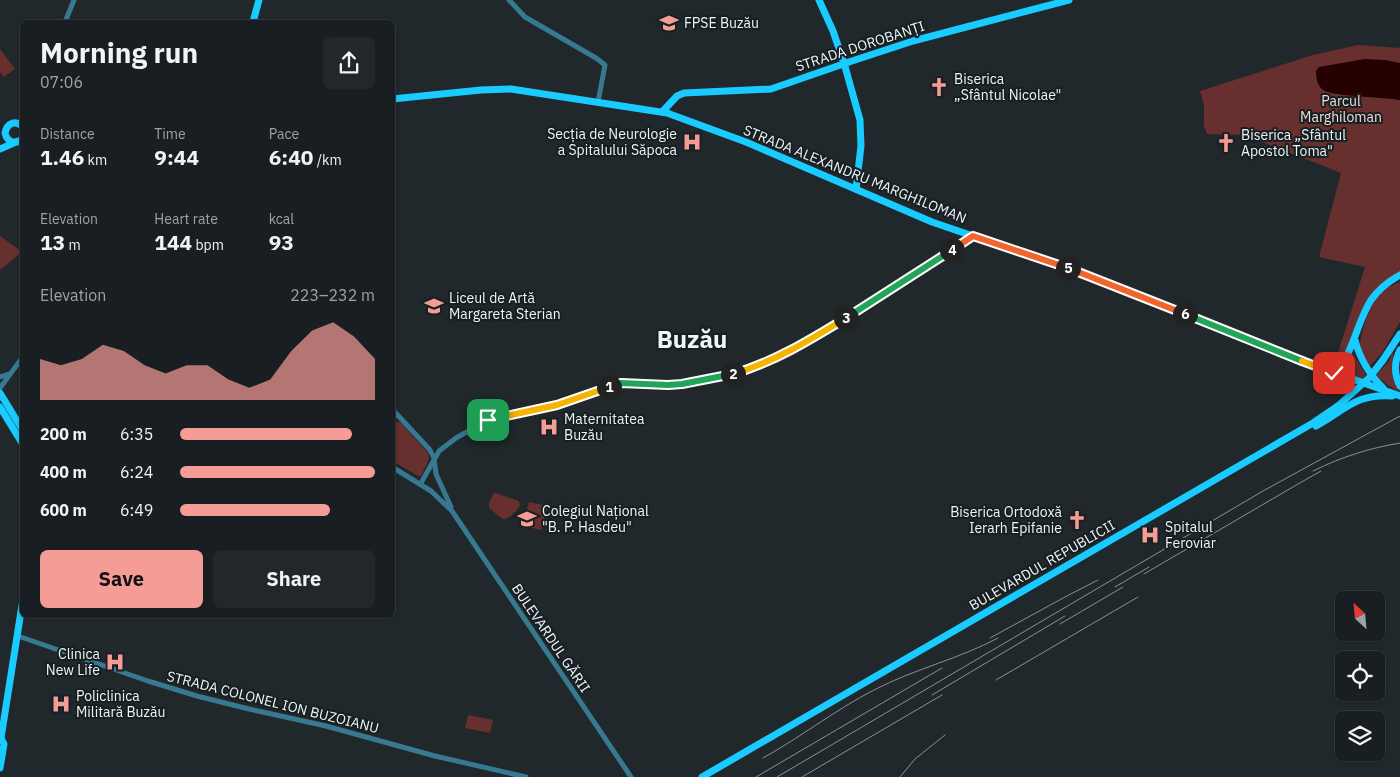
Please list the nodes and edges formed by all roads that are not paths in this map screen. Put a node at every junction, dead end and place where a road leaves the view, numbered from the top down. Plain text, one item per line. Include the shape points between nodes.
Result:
1 (74, 0) edge
2 (259, 0) edge
3 (509, 0) edge
4 (819, 0) edge
5 (1069, 0) edge
6 (66, 20) edge
7 (254, 20) edge
8 (844, 63) junction
9 (395, 99) edge
10 (598, 102) junction
11 (662, 111) junction
12 (20, 125) edge
13 (3, 135) edge
14 (20, 141) edge
15 (0, 149) edge
16 (856, 189) junction
17 (973, 236) junction
18 (1400, 275) edge
19 (1400, 281) edge
20 (1388, 283) junction
21 (1400, 334) edge
22 (1354, 340) junction
23 (1400, 350) edge
24 (20, 361) edge
25 (1334, 373) junction
26 (10, 374) junction
27 (0, 377) edge
28 (1400, 386) edge
29 (0, 388) edge
30 (1385, 390) junction
31 (0, 393) edge
32 (1400, 396) edge
33 (1, 409) edge
34 (395, 412) edge
35 (20, 426) edge
36 (20, 440) edge
37 (1282, 441) junction
38 (434, 458) junction
39 (395, 469) edge
40 (421, 483) junction
41 (452, 511) junction
42 (20, 618) edge
43 (18, 636) junction
44 (0, 738) edge
45 (0, 768) edge
46 (526, 777) edge
47 (631, 777) edge
48 (702, 777) edge

1 - 6 street
2 - 7 main road
3 - 10 street via 525,17 605,65
4 - 8 main road
5 - 8 main road, STRADA DOROBANȚI
8 - 11 main road, STRADA DOROBANȚI via 766,90 684,92
8 - 16 main road via 860,120 861,146
9 - 10 main road, STRADA ALEXANDRU MARGHILOMAN via 511,89
10 - 11 main road, STRADA ALEXANDRU MARGHILOMAN
11 - 16 main road, STRADA ALEXANDRU MARGHILOMAN via 746,142
12 - 13 main road via 12,123
13 - 14 main road via 10,141
14 - 15 main road
16 - 17 main road, STRADA ALEXANDRU MARGHILOMAN
17 - 25 main road, STRADA ALEXANDRU MARGHILOMAN via 1075,271
17 - 38 street via 795,349 751,368 682,384 621,383 557,405 488,420 443,446
18 - 20 main road
19 - 20 main road
20 - 22 main road via 1372,299
21 - 37 main road, BULEVARDUL REPUBLICII, bridge via 1369,378 1338,406
22 - 25 main road
22 - 30 main road via 1368,372
23 - 28 main road via 1395,369
24 - 26 street
25 - 30 main road, STRADA ALEXANDRU MARGHILOMAN
26 - 27 street
26 - 29 street
30 - 32 main road, STRADA ALEXANDRU MARGHILOMAN
31 - 35 main road
32 - 37 main road via 1360,399 1310,430
33 - 36 main road
34 - 38 street
37 - 48 main road, BULEVARDUL REPUBLICII
38 - 40 street
38 - 41 street via 436,474
39 - 40 street
40 - 41 street
41 - 47 street, BULEVARDUL GĂRII
42 - 43 main road
43 - 44 main road
43 - 46 street, STRADA COLONEL ION BUZOIANU via 197,696
44 - 45 main road via 4,744

